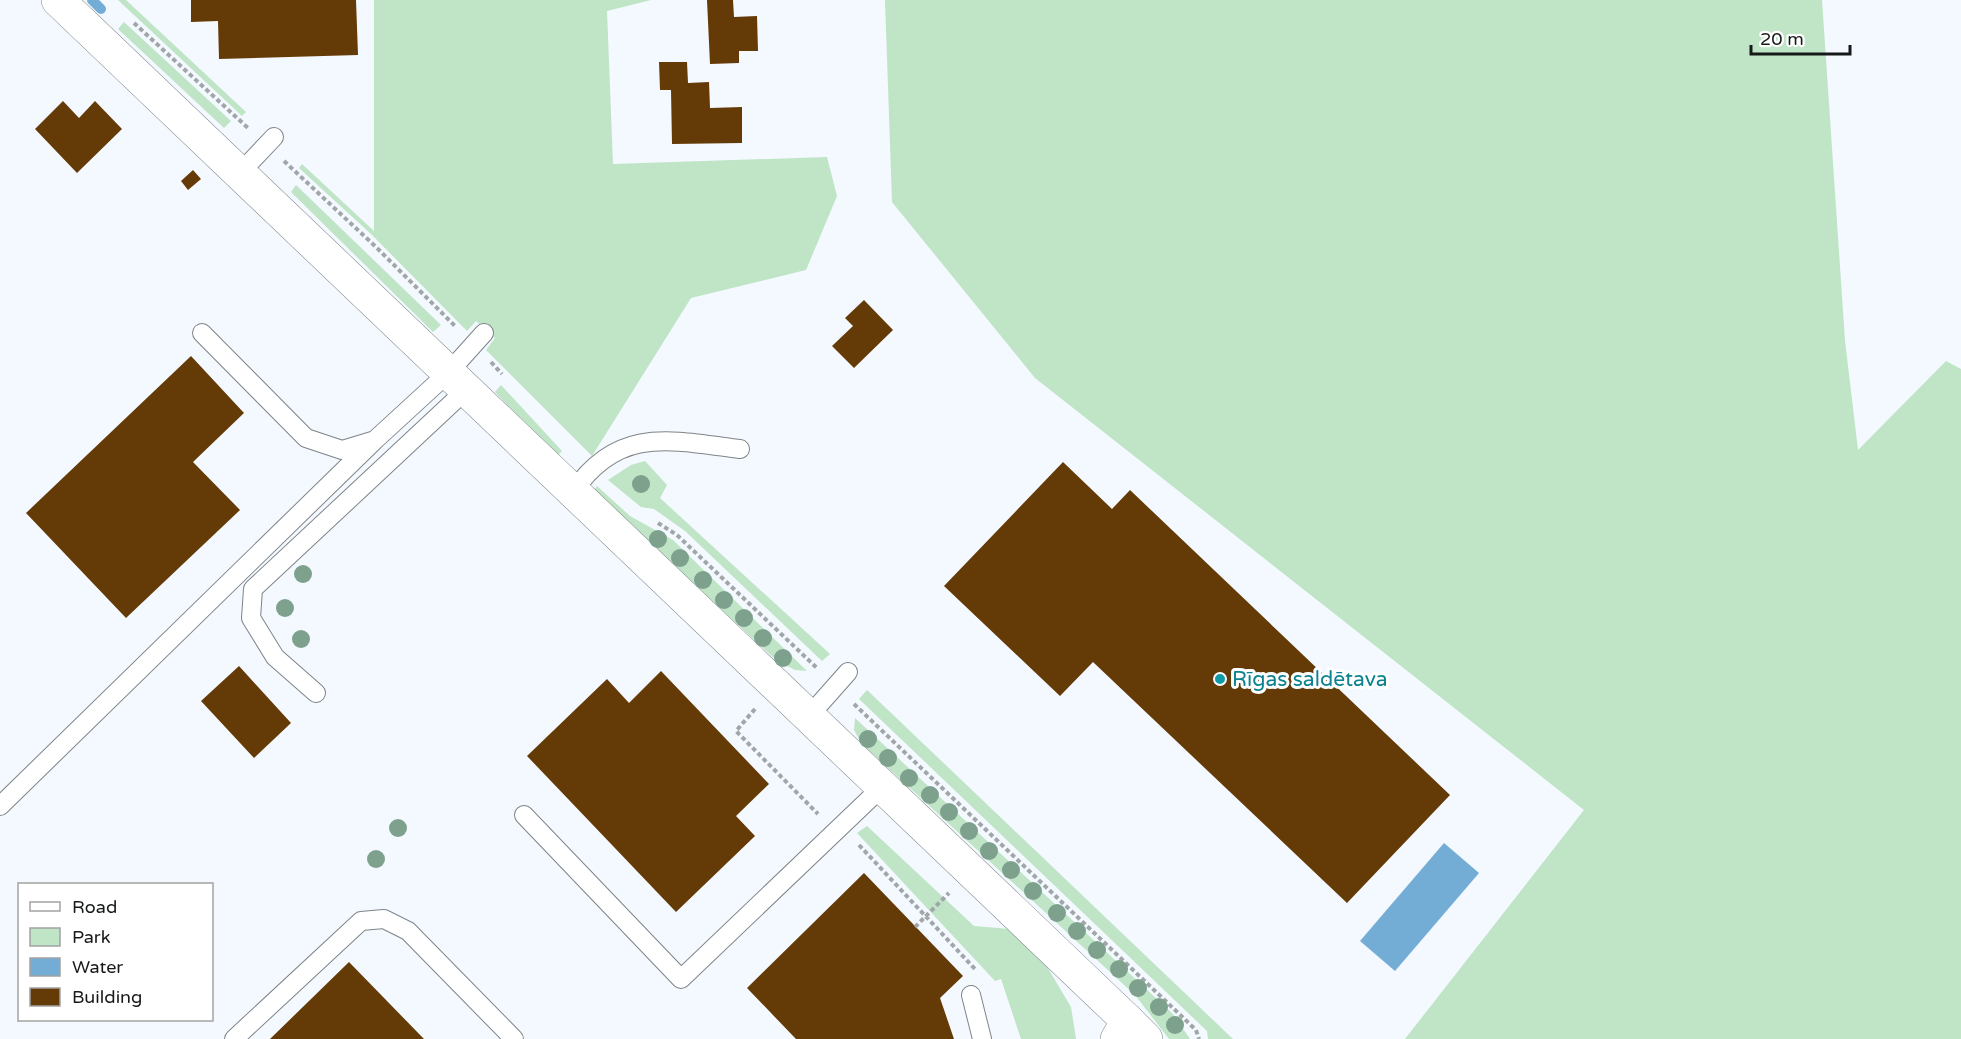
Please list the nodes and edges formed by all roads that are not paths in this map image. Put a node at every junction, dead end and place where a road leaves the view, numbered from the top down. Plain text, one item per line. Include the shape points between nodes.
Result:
1 (58, 0) edge
2 (270, 141) road end
3 (240, 173) junction
4 (202, 333) dead end
5 (479, 339) road end
6 (457, 381) junction
7 (375, 440) junction
8 (740, 449) dead end
9 (573, 492) junction
10 (848, 672) dead end
11 (316, 693) dead end
12 (808, 716) junction
13 (882, 787) junction
14 (0, 806) edge
15 (524, 815) dead end
16 (971, 995) dead end
17 (1130, 1033) edge
18 (234, 1039) edge
19 (514, 1039) edge
20 (982, 1039) edge

1 - 3 street
2 - 3 lane
3 - 6 street
4 - 7 lane via 306,438 342,450
5 - 6 lane
6 - 7 lane
6 - 9 street
6 - 11 lane via 253,589 251,618 275,657
7 - 14 lane
8 - 9 lane via 668,440 618,448 588,470
9 - 12 street
10 - 12 lane
12 - 13 street
13 - 15 lane via 681,979
13 - 17 street
16 - 20 lane
18 - 19 lane via 361,921 384,919 408,932

